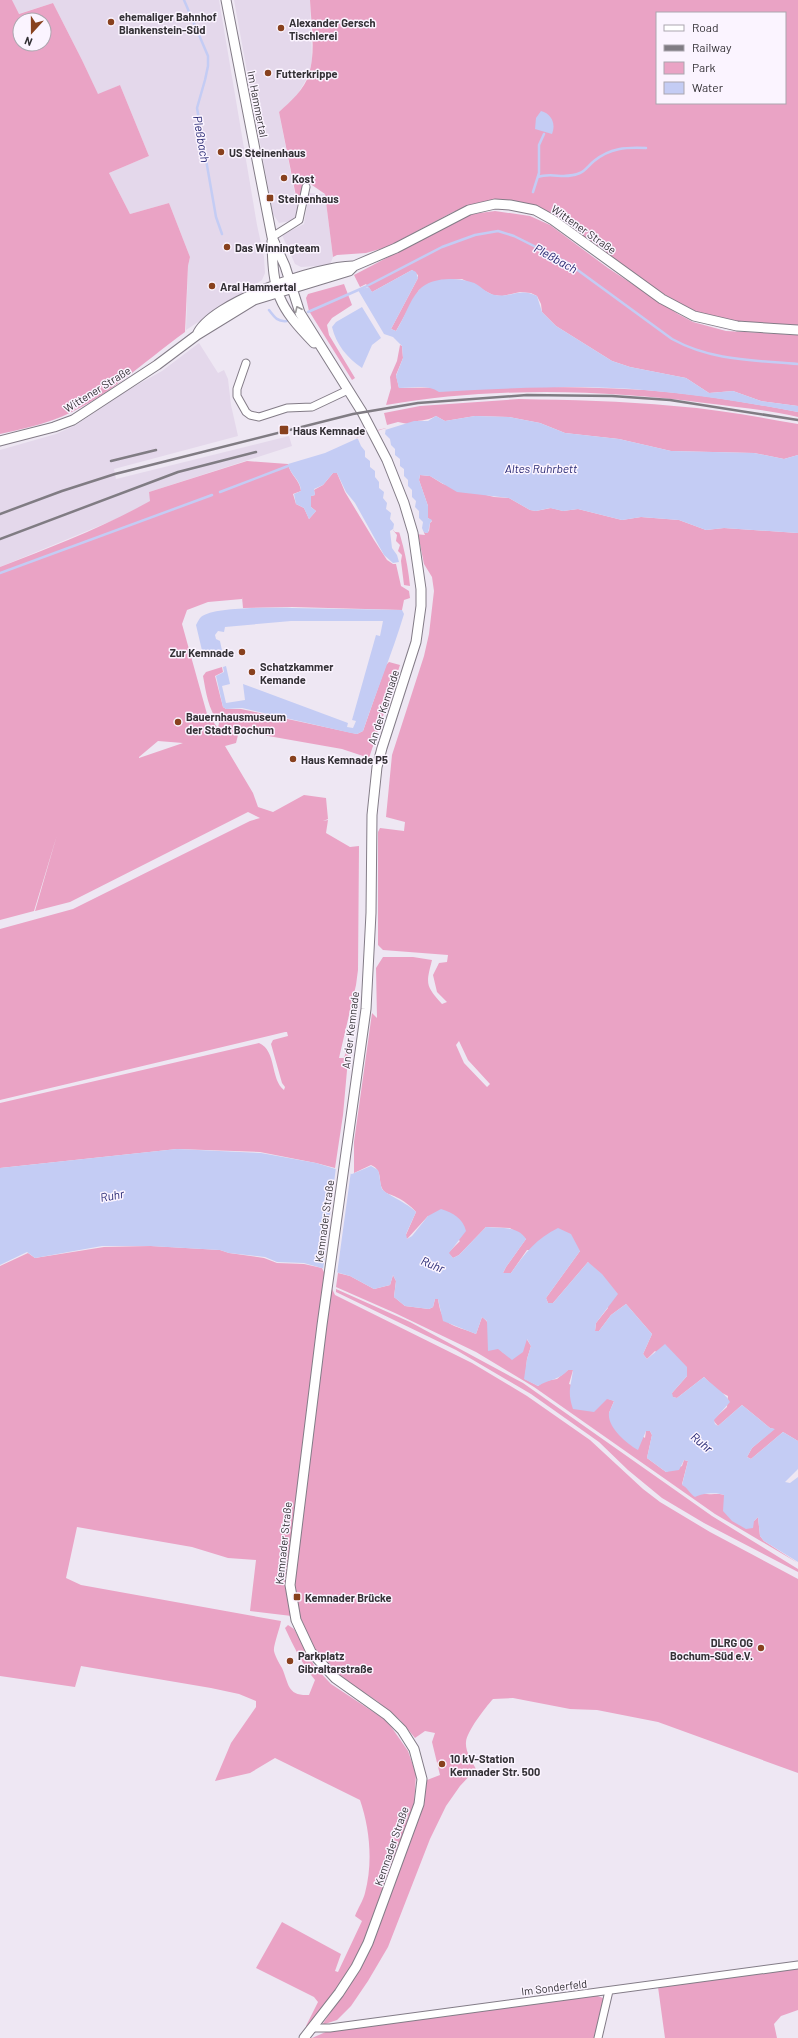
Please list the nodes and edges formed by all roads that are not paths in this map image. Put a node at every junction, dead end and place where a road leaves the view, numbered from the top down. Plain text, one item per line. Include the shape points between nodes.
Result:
1 (226, 0) edge
2 (306, 187) dead end
3 (272, 236) junction
4 (290, 284) junction
5 (276, 289) junction
6 (798, 330) edge
7 (324, 352) junction
8 (246, 363) dead end
9 (348, 390) junction
10 (0, 441) edge
11 (348, 1142) joint
12 (798, 1965) edge
13 (609, 1991) junction
14 (313, 2028) junction
15 (304, 2038) edge
16 (598, 2038) edge

1 - 3 main road, Im Hammertal
2 - 3 street via 300,220
3 - 4 main road, Im Hammertal
3 - 5 main road, Im Hammertal
4 - 5 main road, Wittener Straße
4 - 6 main road, Wittener Straße via 349,271 354,266 396,248 469,210 495,204 510,205 535,210 553,220 662,299 694,316 737,326
7 -> 4 main road, An der Kemnade via 300,313
5 - 7 main road, An der Kemnade via 281,304
5 - 10 main road, Wittener Straße via 197,335 157,365 73,420
7 - 9 main road, An der Kemnade
8 - 9 street via 237,396 250,415 259,417 287,408 312,408
9 - 11 main road, An der Kemnade via 387,460 404,503 419,564 421,606 416,642 376,773 372,814 366,1009
11 - 14 main road, Kemnader Straße via 290,1593 296,1620 305,1641 320,1663 335,1678 387,1715 402,1730 414,1749 422,1779 417,1810 368,1943 356,1967
12 - 13 street, Im Sonderfeld
13 - 14 street, Im Sonderfeld via 330,2028
13 - 16 street
14 - 15 main road, Kemnader Straße

